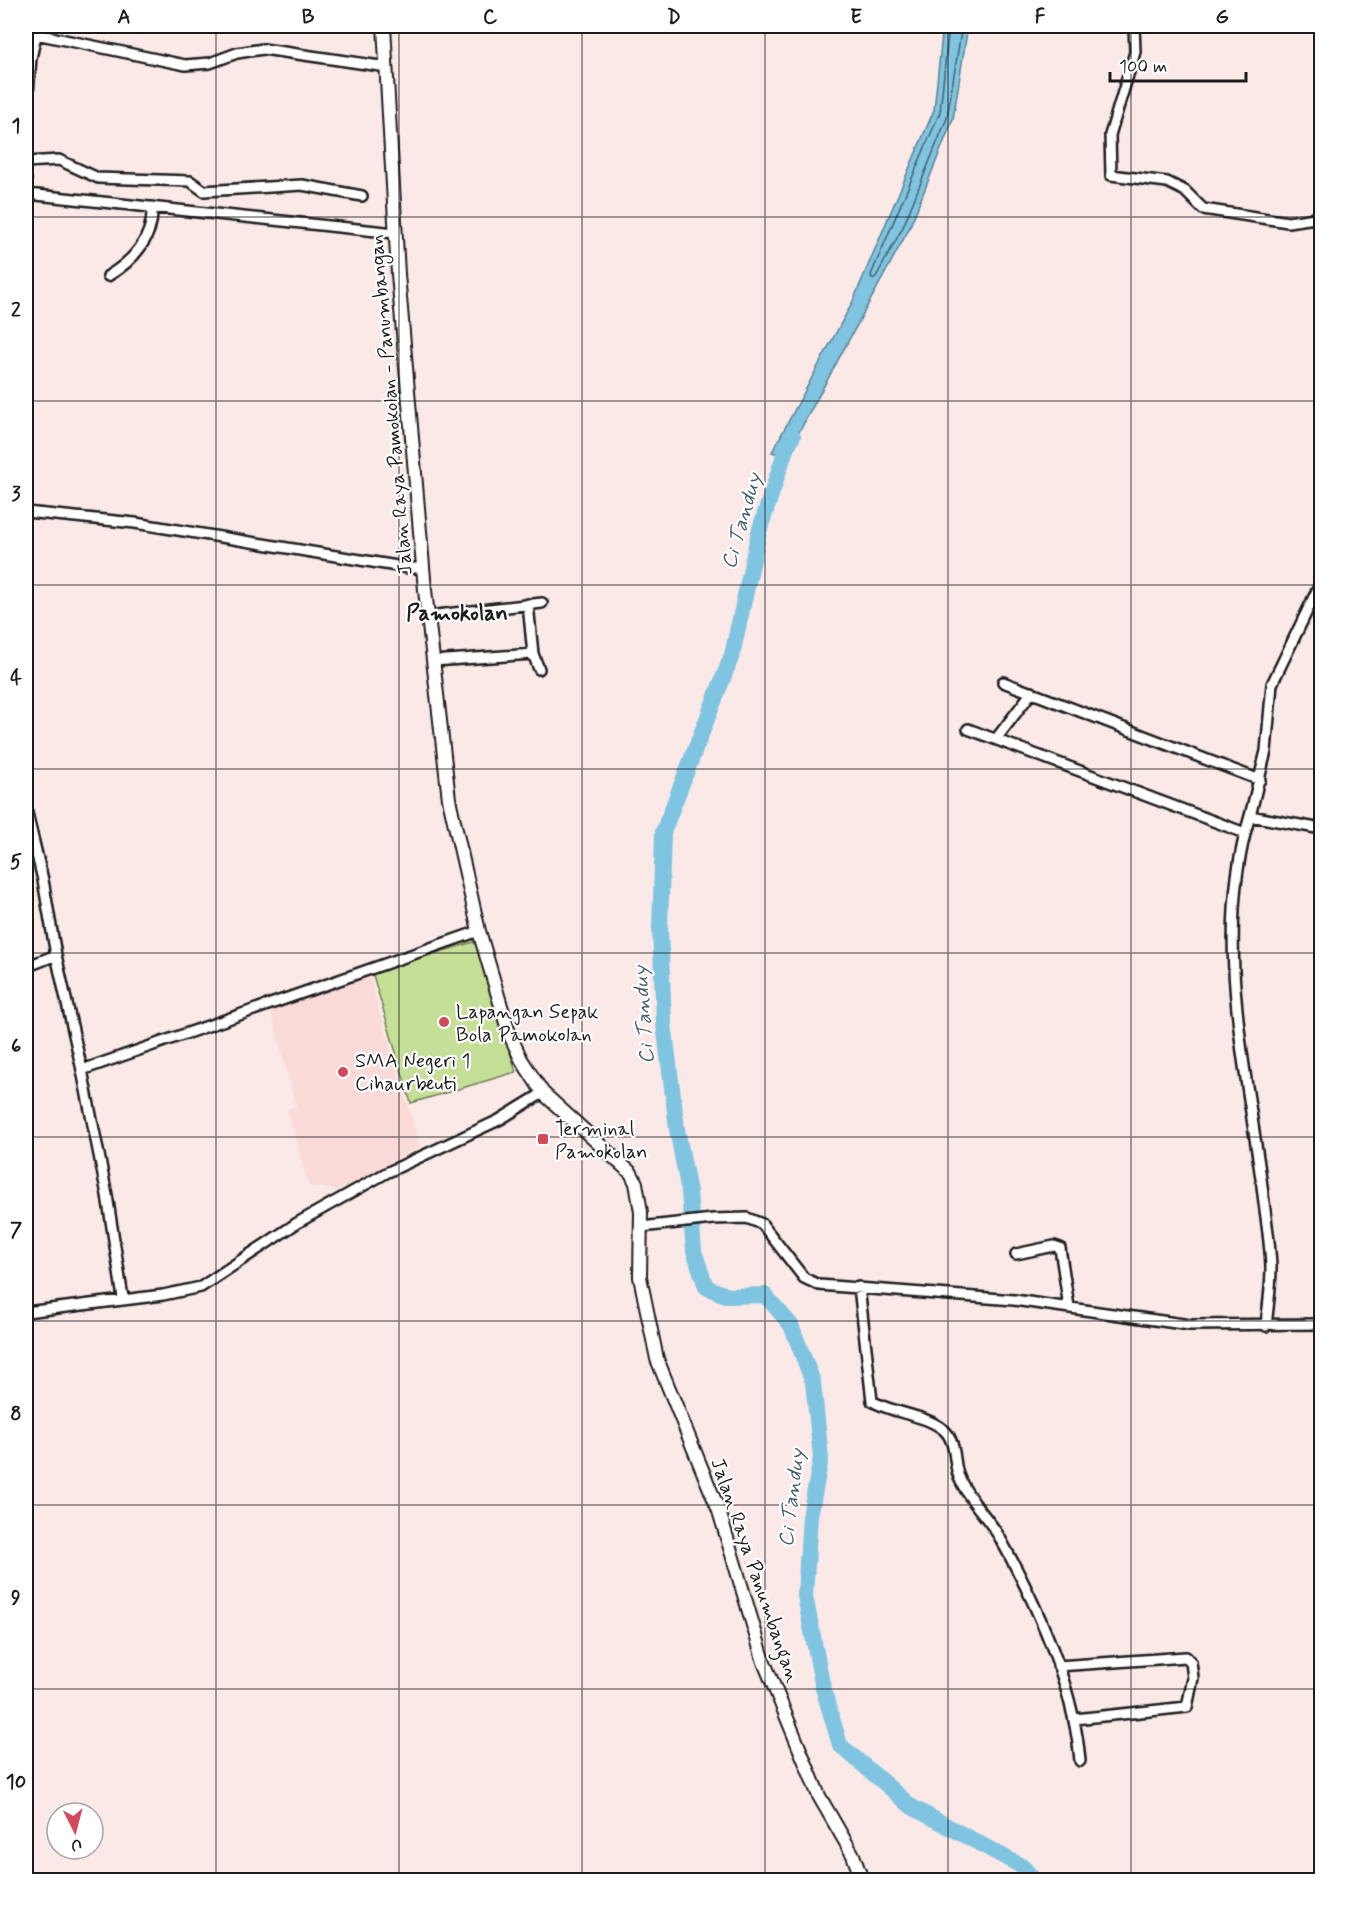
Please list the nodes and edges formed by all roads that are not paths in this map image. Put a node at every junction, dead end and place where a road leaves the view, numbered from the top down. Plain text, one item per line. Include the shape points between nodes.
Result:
1 (384, 26) edge
2 (1134, 26) edge
3 (37, 30) edge
4 (387, 67) junction
5 (28, 70) edge
6 (26, 117) edge
7 (26, 162) edge
8 (26, 180) edge
9 (27, 194) junction
10 (362, 196) dead end
11 (152, 207) junction
12 (1322, 217) edge
13 (26, 230) edge
14 (395, 233) junction
15 (108, 276) dead end
16 (26, 512) edge
17 (423, 568) junction
18 (1322, 580) edge
19 (542, 603) dead end
20 (528, 604) junction
21 (428, 616) junction
22 (533, 654) junction
23 (433, 661) junction
24 (539, 669) dead end
25 (1003, 682) dead end
26 (1032, 693) junction
27 (968, 729) dead end
28 (996, 740) junction
29 (1260, 780) junction
30 (26, 809) edge
31 (1250, 816) junction
32 (1322, 829) edge
33 (1245, 834) junction
34 (479, 931) junction
35 (56, 956) junction
36 (26, 967) edge
37 (82, 1070) junction
38 (543, 1093) junction
39 (641, 1227) junction
40 (1016, 1254) dead end
41 (859, 1287) junction
42 (123, 1298) junction
43 (1069, 1307) junction
44 (26, 1312) edge
45 (1322, 1324) edge
46 (1266, 1326) junction
47 (1058, 1666) junction
48 (1075, 1719) junction
49 (1080, 1761) dead end
50 (862, 1881) edge

1 - 4 main road, Jalan Raya Pamokolan - Panumbangan
2 - 12 street via 1135,52 1110,135 1111,175 1171,183 1203,209 1288,222
3 - 4 street via 185,65 210,63 263,49
3 - 5 street
4 - 14 main road, Jalan Raya Pamokolan - Panumbangan
5 - 6 street
7 - 10 street via 59,160 98,178 190,181 204,191 302,184
8 - 9 street
9 - 11 street
9 - 13 street
11 - 14 street
11 - 15 street via 150,231 143,245
14 - 17 main road, Jalan Raya Pamokolan - Panumbangan
16 - 17 street via 135,523
17 - 21 main road, Jalan Raya Pamokolan - Panumbangan
18 - 29 street via 1272,684
19 - 20 street
20 - 21 street
20 - 22 street
21 - 23 main road, Jalan Raya Pamokolan - Panumbangan
22 - 23 street
22 - 24 street
23 - 34 main road, Jalan Raya Pamokolan - Panumbangan via 449,800
25 - 26 street
26 - 28 street
26 - 29 street
27 - 28 street
28 - 33 street
29 - 31 street
30 - 35 street
31 - 32 street
31 - 33 street
33 - 46 street via 1234,912 1236,1009 1268,1231 1271,1268
34 - 37 street
34 - 38 main road, Jalan Raya Pamokolan - Panumbangan via 509,1033
35 - 36 street
35 - 37 street
37 - 42 street
38 - 39 main road, Jalan Raya Pamokolan - Panumbangan via 631,1173 639,1199
38 - 42 street via 499,1120 386,1173 297,1222 201,1287
39 - 41 street via 747,1218 762,1224 810,1282
39 - 50 main road, Jalan Raya Panumbangan via 640,1277 657,1359 719,1511 764,1662 819,1796 853,1855
40 - 43 street via 1060,1248
41 - 43 street
41 - 47 street via 872,1401 944,1430 952,1445 959,1478 999,1536
42 - 44 street
43 - 46 street via 1190,1325
45 - 46 street
47 - 48 street
47 - 48 street via 1186,1657 1191,1662 1193,1678 1187,1707
48 - 49 street

